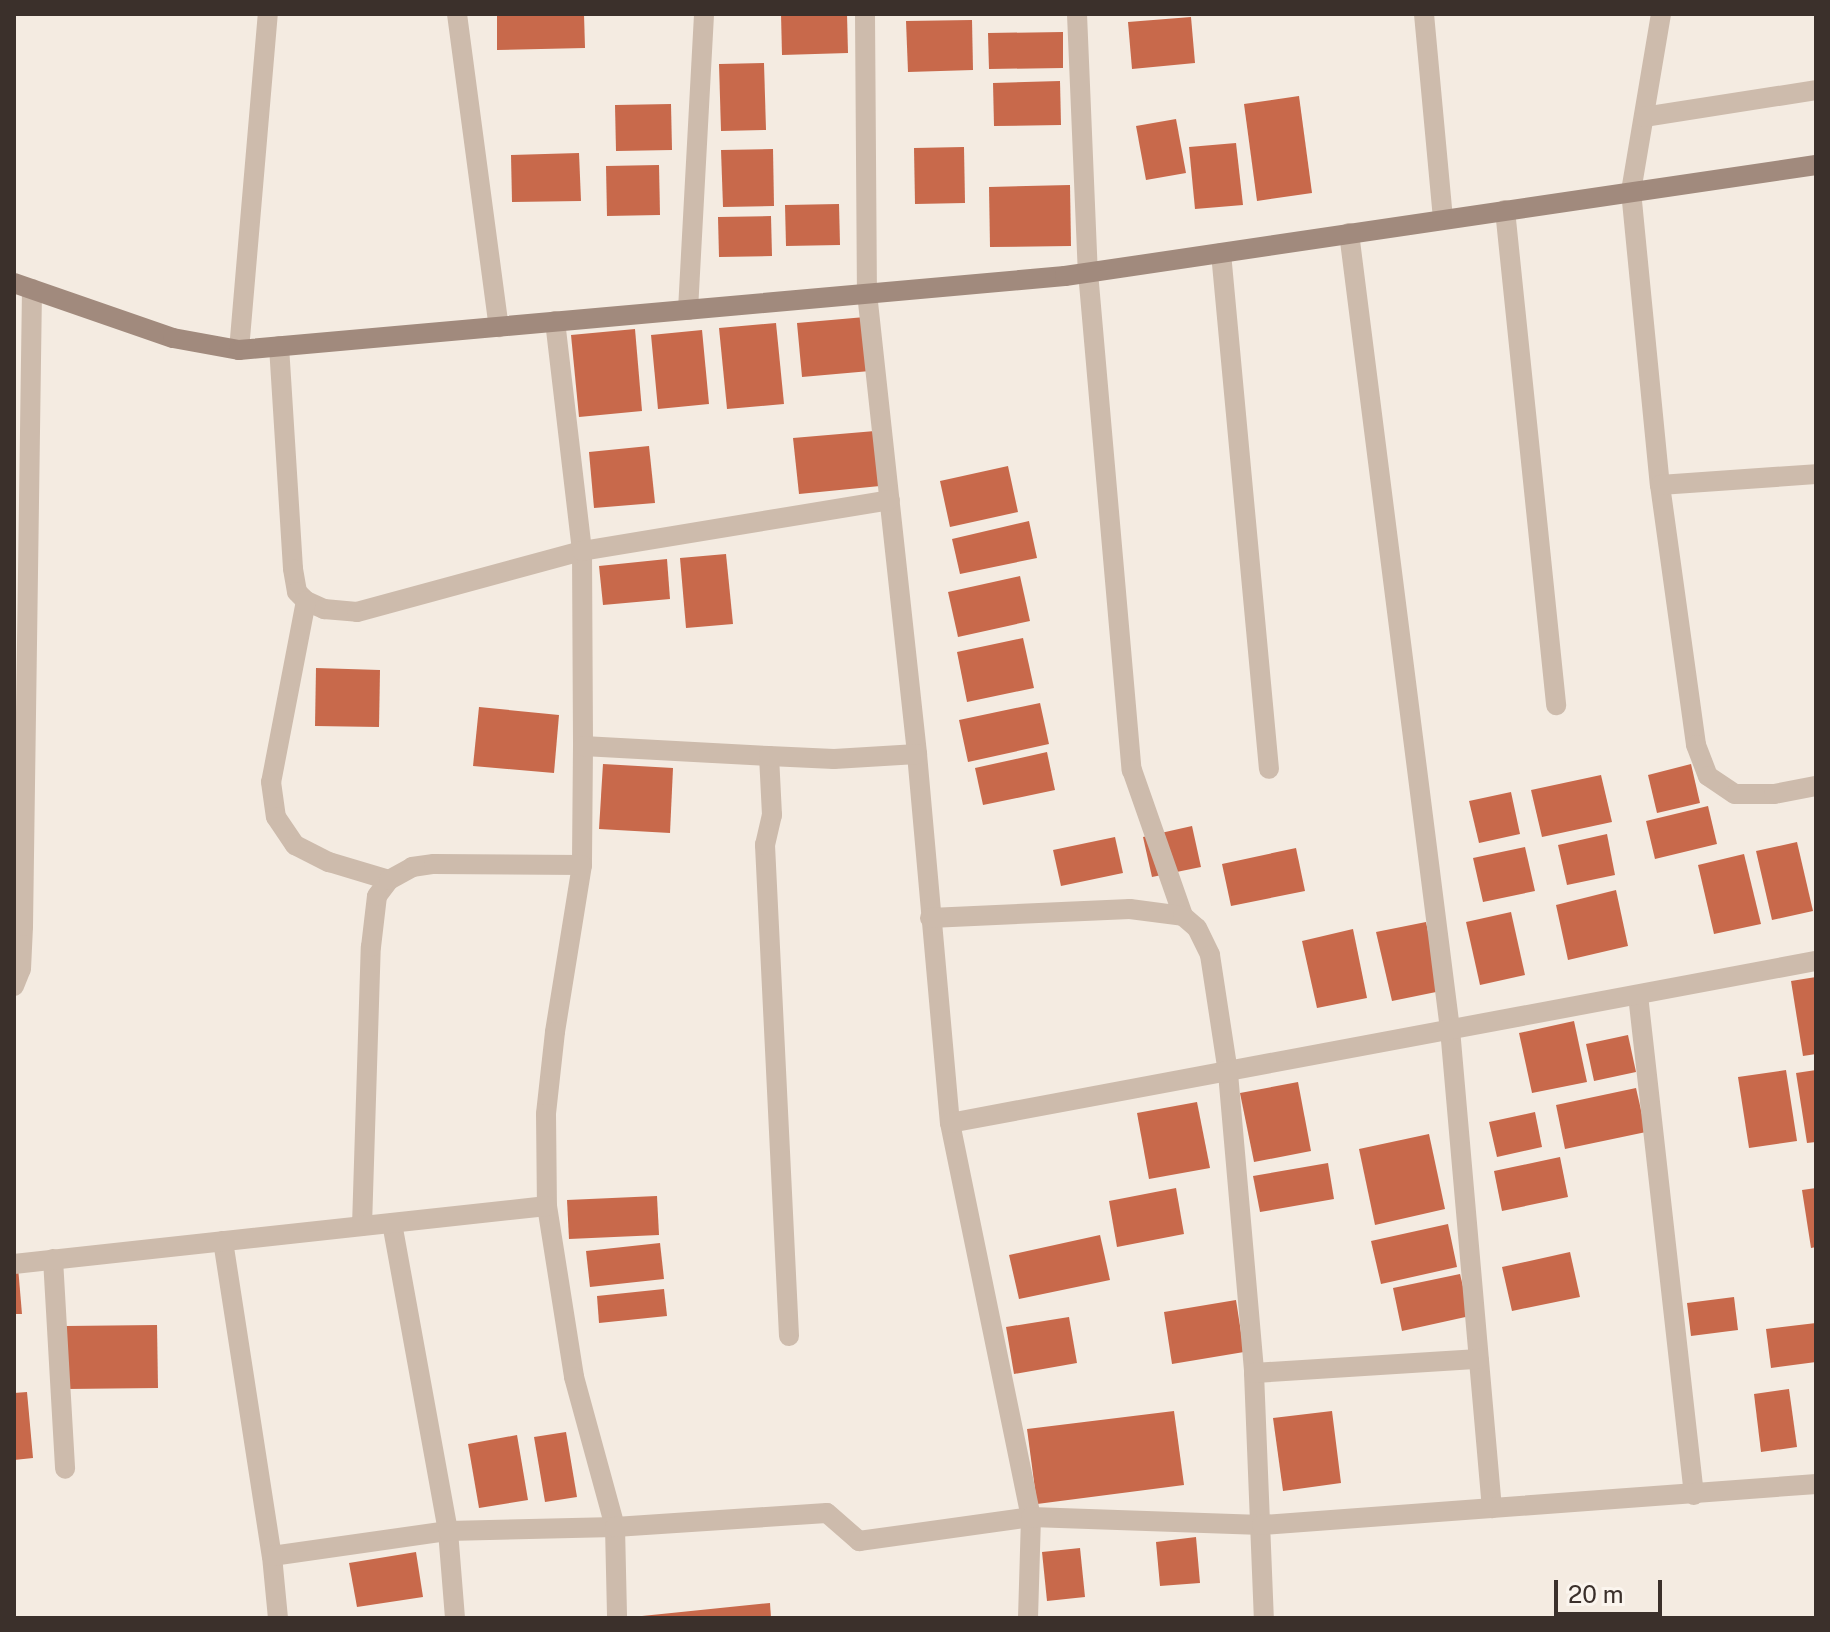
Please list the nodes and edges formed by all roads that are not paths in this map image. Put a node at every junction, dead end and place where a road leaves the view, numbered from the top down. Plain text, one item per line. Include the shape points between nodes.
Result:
1 (268, 14) edge
2 (457, 14) edge
3 (704, 14) edge
4 (865, 14) edge
5 (1077, 14) edge
6 (1424, 14) edge
7 (1661, 14) edge
8 (1816, 90) edge
9 (1644, 117) junction
10 (1816, 165) edge
11 (1631, 191) junction
12 (1505, 210) junction
13 (1443, 219) junction
14 (1349, 233) junction
15 (1221, 253) junction
16 (1088, 272) junction
17 (23, 286) edge
18 (867, 293) junction
19 (688, 310) junction
20 (555, 321) junction
21 (499, 327) junction
22 (279, 346) junction
23 (239, 350) junction
24 (1816, 474) edge
25 (1660, 485) junction
26 (890, 500) junction
27 (582, 551) junction
28 (306, 601) junction
29 (1556, 705) dead end
30 (583, 746) junction
31 (917, 754) junction
32 (769, 756) junction
33 (1269, 769) dead end
34 (1816, 786) edge
35 (582, 865) junction
36 (389, 880) junction
37 (1183, 916) junction
38 (930, 918) junction
39 (1816, 961) edge
40 (14, 986) edge
41 (1638, 995) junction
42 (1450, 1029) junction
43 (1228, 1073) junction
44 (950, 1123) junction
45 (547, 1206) junction
46 (392, 1223) junction
47 (362, 1226) junction
48 (223, 1241) junction
49 (53, 1259) junction
50 (14, 1264) edge
51 (789, 1336) dead end
52 (1479, 1359) junction
53 (1254, 1373) junction
54 (65, 1469) dead end
55 (1816, 1484) edge
56 (1694, 1495) junction
57 (1492, 1508) junction
58 (1031, 1517) junction
59 (1262, 1525) junction
60 (615, 1527) junction
61 (448, 1531) junction
62 (272, 1556) junction
63 (278, 1618) edge
64 (455, 1618) edge
65 (617, 1618) edge
66 (1028, 1618) edge
67 (1264, 1618) edge

1 - 23 street
2 - 21 street
3 - 19 street
4 - 18 street
5 - 16 street
6 - 13 street
7 - 9 street
8 - 9 street
9 - 11 street
10 - 11 main road
11 - 12 main road
11 - 25 street
12 - 13 main road
12 - 29 street
13 - 14 main road
14 - 15 main road
14 - 42 street
15 - 16 main road
15 - 33 street
16 - 18 main road
16 - 37 street via 1132,770
17 - 23 main road via 173,338
17 - 40 street via 23,926 21,969
18 - 19 main road
18 - 26 street
19 - 20 main road
20 - 21 main road
20 - 27 street
21 - 22 main road
22 - 23 main road
22 - 28 street via 293,569 297,592
24 - 25 street
25 - 34 street via 1696,745 1708,776 1735,794
26 - 27 street
26 - 31 street
27 - 28 street via 357,612 324,609
27 - 30 street
28 - 36 street via 271,782 276,817 295,845 329,862
30 - 32 street
30 - 35 street
31 - 32 street
31 - 38 street
32 - 51 street via 772,815 765,845
35 - 36 street via 434,864 412,867
35 - 45 street via 546,1114
36 - 47 street via 377,896 371,947
37 - 38 street via 1130,909
37 - 43 street via 1197,928 1210,955
38 - 44 street
39 - 41 street
41 - 42 street
41 - 56 street
42 - 43 street
42 - 52 street
43 - 44 street
43 - 53 street
44 - 58 street
45 - 46 street
45 - 60 street via 574,1377
46 - 47 street
46 - 61 street
47 - 48 street
48 - 49 street
48 - 62 street
49 - 50 street
49 - 54 street
52 - 53 street
52 - 57 street
53 - 59 street
55 - 56 street
56 - 57 street
57 - 59 street
58 - 59 street
58 - 60 street via 859,1541 827,1513
58 - 66 street
59 - 67 street
60 - 61 street
60 - 65 street
61 - 62 street
61 - 64 street
62 - 63 street

